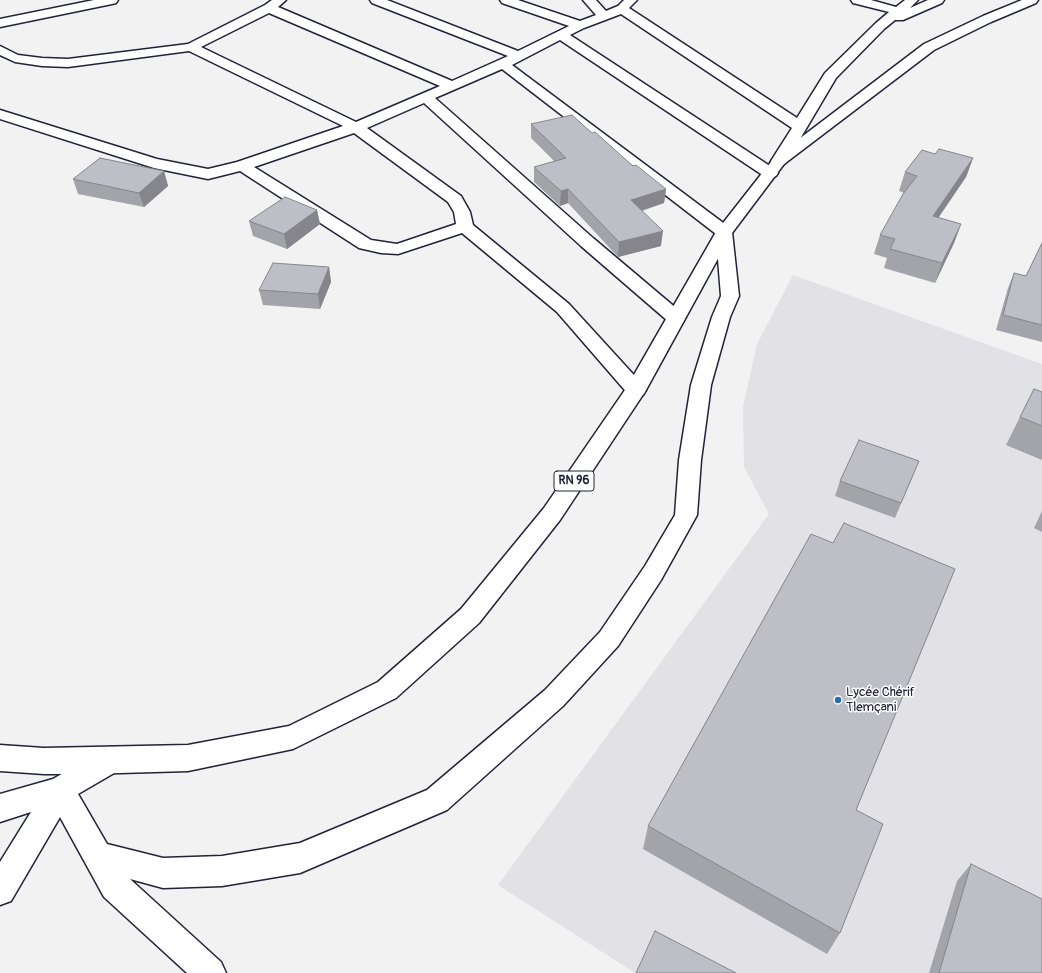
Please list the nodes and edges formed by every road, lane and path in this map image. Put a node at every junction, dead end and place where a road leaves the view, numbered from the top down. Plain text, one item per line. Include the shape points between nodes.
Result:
1 (112, 0) edge
2 (280, 0) edge
3 (376, 0) edge
4 (506, 0) edge
5 (589, 0) edge
6 (857, 0) edge
7 (912, 0) edge
8 (938, 0) edge
9 (1032, 0) edge
10 (626, 4) edge
11 (269, 8) junction
12 (898, 11) junction
13 (603, 15) junction
14 (0, 23) edge
15 (580, 25) junction
16 (880, 26) junction
17 (561, 35) junction
18 (191, 47) junction
19 (0, 50) edge
20 (519, 56) junction
21 (503, 64) junction
22 (452, 86) junction
23 (427, 98) junction
24 (0, 114) edge
25 (799, 126) junction
26 (356, 127) junction
27 (242, 166) junction
28 (774, 167) junction
29 (465, 227) junction
30 (724, 232) junction
31 (676, 318) junction
32 (636, 390) junction
33 (0, 758) edge
34 (111, 760) junction
35 (44, 761) junction
36 (0, 770) edge
37 (60, 790) junction
38 (0, 808) edge
39 (97, 856) junction
40 (0, 890) edge
41 (210, 973) edge

1 - 14 street
2 - 11 street
3 - 20 street
4 - 15 street
5 - 13 street
6 - 12 street
7 - 12 street
8 - 16 street
9 - 28 street, RN 96 via 929,47
10 - 13 street
10 - 25 street
11 - 18 street
11 - 22 street
12 - 16 street
13 - 15 street
15 - 17 street
16 - 25 street via 830,76
17 - 20 street
17 - 28 street
18 - 19 street via 68,63 16,58
18 - 26 street
20 - 21 street
21 - 22 street
21 - 30 street
22 - 23 street
23 - 26 street
23 - 31 street
24 - 27 street via 154,163 208,174
25 - 28 street
26 - 27 street
26 - 29 street via 455,199 462,212
27 - 29 street via 365,244 398,249
28 - 30 street, RN 96
29 - 32 street via 563,308
30 - 31 street, RN 96
30 - 39 street via 730,296 721,317 701,385 690,460 686,515 653,573 609,639 554,698 437,800 300,858 222,871 163,873
31 - 32 street, RN 96
32 - 34 street, RN 96 via 552,514 470,616 387,690 293,737 188,758
33 - 35 street, RN 96
34 - 35 street, RN 96
34 - 37 street
35 - 36 street
37 - 38 street
37 - 39 street
37 - 40 street
39 - 41 street via 115,886

